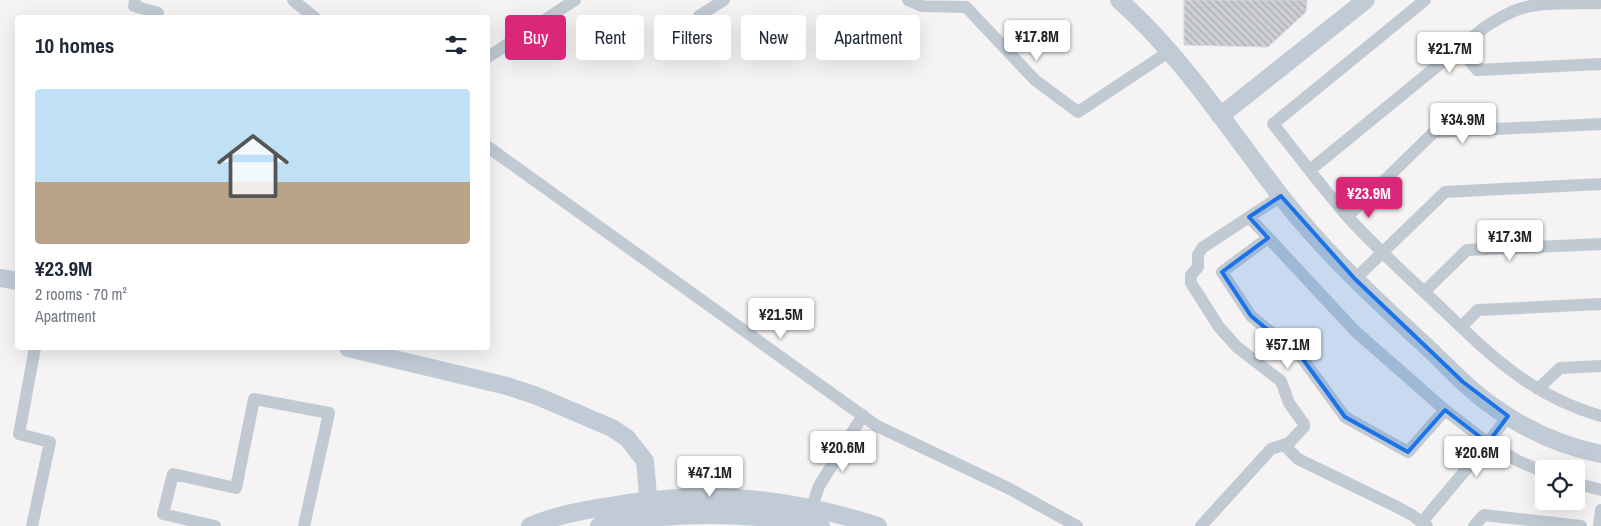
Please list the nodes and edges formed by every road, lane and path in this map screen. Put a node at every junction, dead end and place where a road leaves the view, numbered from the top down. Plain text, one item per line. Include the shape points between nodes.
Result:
1 (135, 0) edge
2 (293, 0) edge
3 (575, 0) edge
4 (724, 0) edge
5 (908, 0) edge
6 (1118, 0) edge
7 (1366, 0) edge
8 (1425, 0) edge
9 (1601, 3) edge
10 (158, 13) dead end
11 (311, 15) edge
12 (701, 15) edge
13 (1460, 48) junction
14 (1170, 51) junction
15 (490, 56) edge
16 (1601, 64) edge
17 (1220, 116) junction
18 (1601, 124) edge
19 (490, 149) edge
20 (1310, 170) junction
21 (1601, 184) edge
22 (1281, 196) junction
23 (1348, 216) junction
24 (1248, 217) junction
25 (1268, 238) junction
26 (1601, 244) edge
27 (1383, 253) junction
28 (0, 278) edge
29 (1355, 279) junction
30 (15, 280) edge
31 (1424, 292) junction
32 (1601, 304) edge
33 (1460, 327) junction
34 (35, 350) edge
35 (356, 350) edge
36 (1601, 366) edge
37 (1538, 389) junction
38 (1445, 410) junction
39 (863, 415) junction
40 (1508, 416) junction
41 (1601, 416) edge
42 (1289, 443) junction
43 (1488, 443) junction
44 (1601, 454) edge
45 (1535, 468) edge
46 (1585, 486) edge
47 (1601, 490) edge
48 (649, 500) junction
49 (1601, 510) edge
50 (813, 519) edge
51 (650, 522) edge
52 (1425, 524) edge
53 (32, 526) edge
54 (215, 526) edge
55 (304, 526) edge
56 (530, 526) edge
57 (599, 526) edge
58 (878, 526) edge
59 (1077, 526) edge
60 (1201, 526) edge
61 (1474, 526) edge
62 (1581, 526) edge
63 (1599, 526) edge

1 - 10 street via 134,6
2 - 11 street
3 - 15 street
4 - 12 street
5 - 14 street via 922,6 966,7 1035,80 1078,112
6 - 14 street
7 - 17 street
8 - 20 street via 1273,124
9 - 13 street via 1520,8 1502,16
13 - 16 street via 1477,70
13 - 20 street
14 - 17 street
17 - 22 street
18 - 23 street via 1434,132
19 - 39 street
20 - 23 street
21 - 27 street via 1445,192
22 - 24 street
22 - 29 street
23 - 27 street
24 - 25 street
24 - 42 street via 1202,248 1198,267 1190,279 1220,327 1237,347 1281,381 1289,403 1304,424
25 - 38 street via 1355,330
25 - 38 street via 1222,272 1251,316 1302,358 1345,417 1408,452
26 - 31 street via 1467,250
27 - 29 street
27 - 31 street
28 - 30 street
29 - 40 street via 1463,382
31 - 33 street
32 - 33 street via 1478,310
33 - 37 street via 1515,375
34 - 53 street via 19,434 50,442
35 - 48 street via 506,386 612,428 627,438 645,461
36 - 37 street via 1560,368
37 - 41 street via 1557,400
38 - 43 street
39 - 50 street via 819,486
39 - 59 street via 877,426 1008,488
40 - 43 street
40 - 44 street via 1558,443
42 - 52 street via 1288,449 1298,459
42 - 60 street via 1271,449
43 - 45 street
43 - 52 street
46 - 47 street
48 - 50 street via 753,498
48 - 51 street
48 - 56 street via 580,511
49 - 63 street
50 - 51 street via 688,515
50 - 58 street via 842,514
51 - 57 street
54 - 55 street via 163,514 173,474 236,488 254,399 329,413
61 - 62 street via 1484,515

